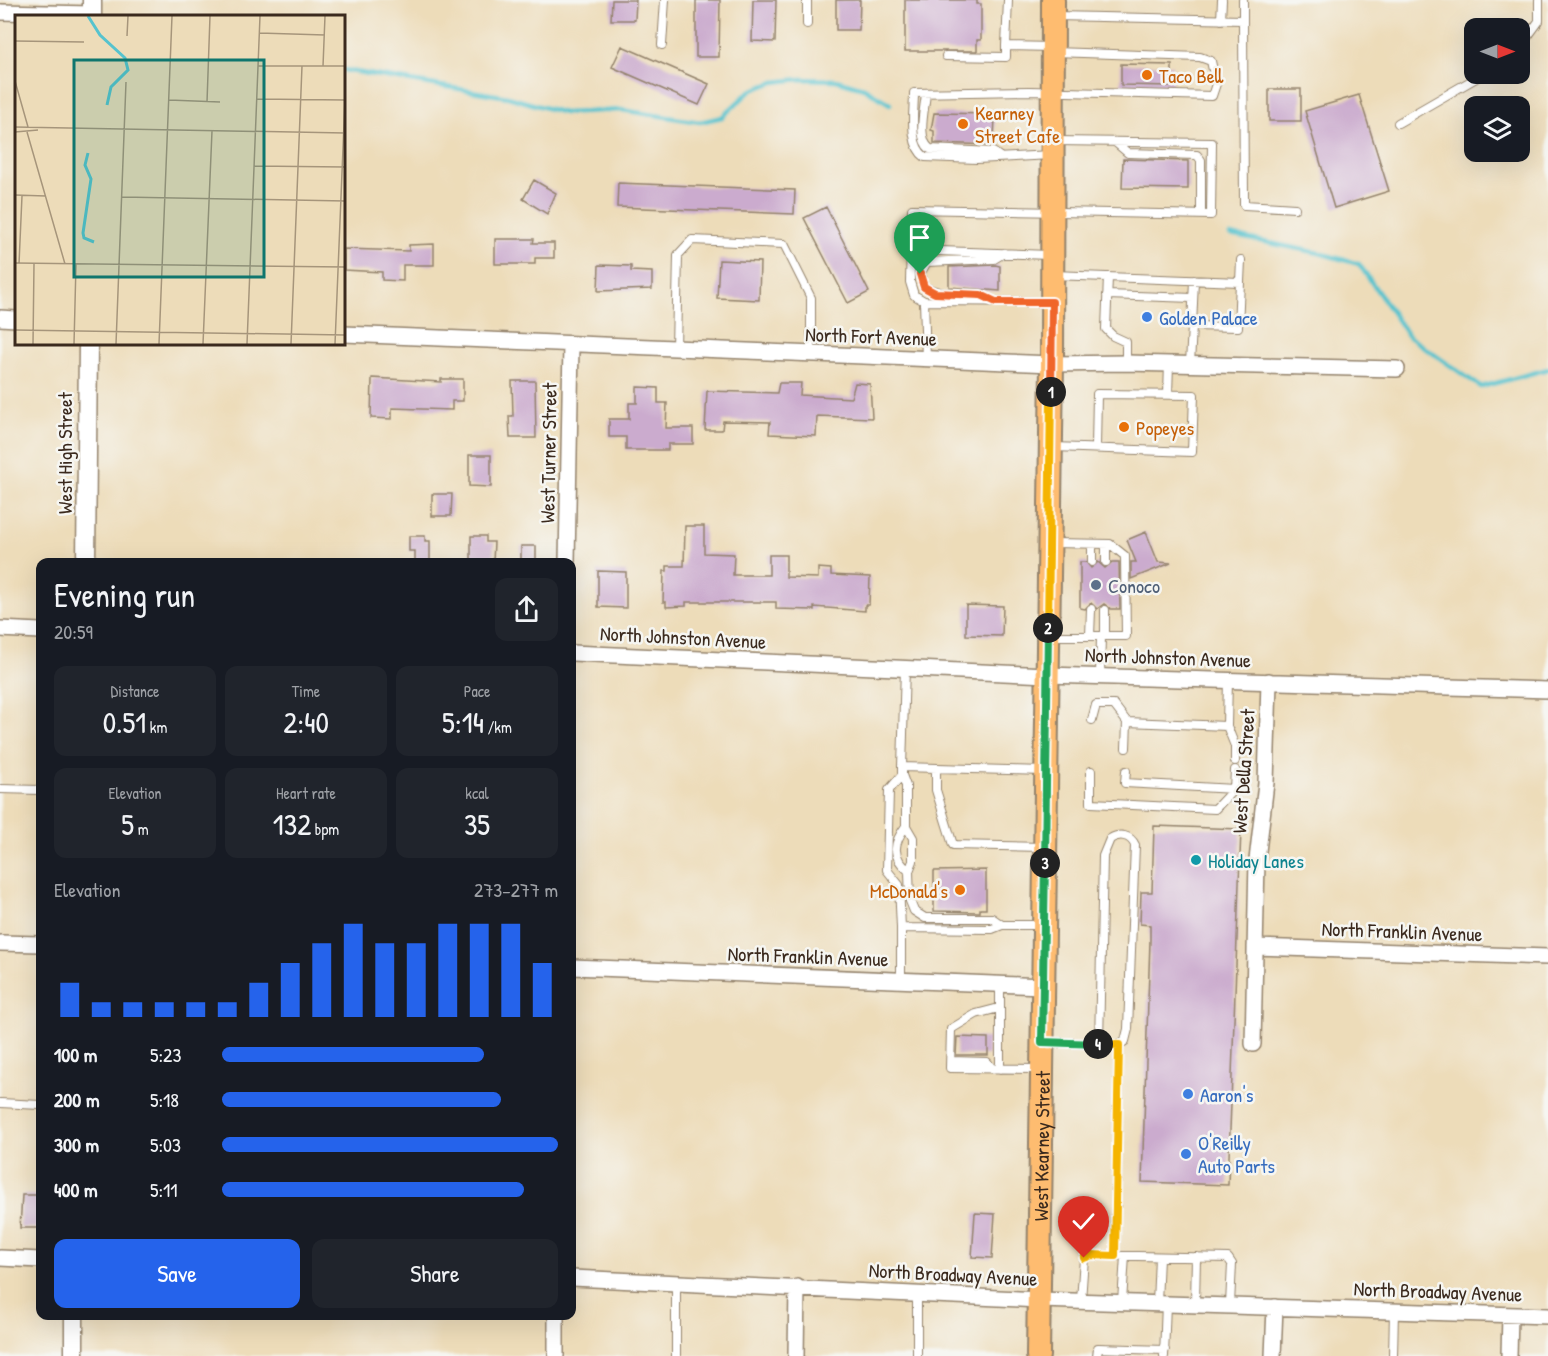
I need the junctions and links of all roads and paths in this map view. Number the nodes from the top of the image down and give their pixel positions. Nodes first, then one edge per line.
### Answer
1 (665, 0) edge
2 (807, 0) edge
3 (1008, 0) edge
4 (1222, 0) edge
5 (1243, 0) edge
6 (1539, 0) edge
7 (1053, 8) edge
8 (92, 10) edge
9 (0, 12) edge
10 (1221, 20) junction
11 (1243, 20) junction
12 (807, 24) dead end
13 (1530, 33) edge
14 (662, 45) dead end
15 (1006, 46) junction
16 (1053, 50) junction
17 (946, 56) dead end
18 (1466, 84) edge
19 (1053, 92) junction
20 (1398, 123) dead end
21 (1115, 142) junction
22 (1053, 148) junction
23 (1295, 208) dead end
24 (1052, 213) junction
25 (1201, 214) junction
26 (912, 250) junction
27 (1004, 253) junction
28 (1241, 260) dead end
29 (1052, 265) junction
30 (1108, 277) junction
31 (1194, 280) junction
32 (1239, 282) junction
33 (1107, 295) junction
34 (1193, 298) junction
35 (924, 301) junction
36 (996, 302) junction
37 (1052, 302) junction
38 (0, 318) edge
39 (15, 319) edge
40 (1192, 326) junction
41 (345, 334) edge
42 (88, 345) edge
43 (571, 345) junction
44 (676, 349) junction
45 (811, 354) junction
46 (926, 359) junction
47 (1126, 363) junction
48 (1052, 364) junction
49 (1169, 364) junction
50 (1190, 364) junction
51 (1397, 369) dead end
52 (1168, 394) junction
53 (1050, 447) junction
54 (1096, 448) junction
55 (1049, 543) junction
56 (1092, 544) junction
57 (1106, 544) junction
58 (86, 558) edge
59 (567, 558) edge
60 (1092, 562) dead end
61 (1106, 562) dead end
62 (1091, 609) dead end
63 (1106, 610) dead end
64 (0, 629) edge
65 (36, 631) edge
66 (1048, 636) junction
67 (1090, 636) junction
68 (1103, 636) junction
69 (576, 653) edge
70 (905, 668) junction
71 (1047, 675) junction
72 (1100, 676) junction
73 (1228, 680) junction
74 (1269, 681) junction
75 (1548, 690) edge
76 (1092, 720) dead end
77 (1127, 722) junction
78 (1227, 726) junction
79 (1126, 748) dead end
80 (1235, 761) dead end
81 (936, 768) junction
82 (1235, 770) dead end
83 (902, 771) junction
84 (1046, 771) junction
85 (1091, 771) dead end
86 (1126, 771) dead end
87 (0, 789) edge
88 (1234, 789) junction
89 (36, 790) edge
90 (906, 825) junction
91 (1045, 847) junction
92 (909, 872) junction
93 (1002, 925) junction
94 (1044, 925) junction
95 (901, 928) junction
96 (0, 943) edge
97 (36, 944) edge
98 (1255, 947) junction
99 (1548, 957) edge
100 (576, 967) edge
101 (901, 980) junction
102 (1000, 984) junction
103 (1043, 986) junction
104 (999, 1008) junction
105 (1042, 1042) junction
106 (1100, 1044) junction
107 (1253, 1044) dead end
108 (1119, 1045) junction
109 (996, 1069) junction
110 (1042, 1069) junction
111 (0, 1103) edge
112 (36, 1105) edge
113 (1115, 1256) junction
114 (1125, 1256) junction
115 (1158, 1257) junction
116 (1196, 1257) junction
117 (0, 1258) edge
118 (36, 1260) edge
119 (576, 1278) edge
120 (676, 1282) junction
121 (797, 1287) junction
122 (917, 1293) junction
123 (1039, 1300) junction
124 (1081, 1301) junction
125 (1122, 1302) junction
126 (1162, 1303) junction
127 (1195, 1304) junction
128 (1230, 1304) junction
129 (1275, 1307) junction
130 (1394, 1311) junction
131 (1510, 1315) junction
132 (1548, 1316) edge
133 (74, 1320) edge
134 (556, 1320) edge
135 (1164, 1353) edge
136 (74, 1356) edge
137 (556, 1356) edge
138 (676, 1356) edge
139 (796, 1356) edge
140 (917, 1356) edge
141 (1038, 1356) edge
142 (1097, 1356) edge
143 (1273, 1356) edge
144 (1394, 1356) edge
145 (1509, 1356) edge

1 - 14 lane
2 - 12 lane
3 - 15 lane
4 - 10 lane
5 - 11 lane
6 - 13 lane
7 - 10 lane
7 - 16 main road, West Kearney Street
8 - 9 street
10 - 11 lane
11 - 23 lane
15 - 16 lane
15 - 17 lane
16 - 19 main road, West Kearney Street
16 - 19 lane
18 - 20 lane
19 - 22 main road, West Kearney Street
19 - 22 lane
21 - 22 lane
21 - 25 lane
21 - 25 lane
22 - 24 main road, West Kearney Street
24 - 25 lane
24 - 26 lane
24 - 29 main road, West Kearney Street
26 - 27 lane
26 - 35 lane
27 - 29 lane
27 - 36 lane
28 - 32 lane
29 - 30 lane
29 - 37 main road, West Kearney Street
30 - 31 lane
30 - 33 lane
31 - 32 lane
31 - 34 lane
32 - 40 lane
33 - 34 lane
33 - 47 lane
34 - 40 lane
35 - 36 lane
35 - 46 lane
36 - 37 lane
37 - 48 main road, West Kearney Street
38 - 39 street
40 - 50 lane
41 - 43 street, North Fort Avenue
42 - 58 street, West High Street
43 - 44 street, North Fort Avenue
43 - 59 street, West Turner Street
44 - 45 street, North Fort Avenue
44 - 45 lane
45 - 46 street, North Fort Avenue
46 - 48 street, North Fort Avenue
47 - 48 street, North Fort Avenue
47 - 49 street, North Fort Avenue
48 - 53 main road, West Kearney Street
49 - 50 street, North Fort Avenue
49 - 52 lane
50 - 51 street, North Fort Avenue
52 - 54 lane
52 - 54 lane
53 - 54 lane
53 - 55 main road, West Kearney Street
55 - 56 lane
55 - 66 main road, West Kearney Street
56 - 57 lane
56 - 60 lane
57 - 61 lane
57 - 68 lane
62 - 67 lane
63 - 68 lane
64 - 65 street
66 - 67 lane
66 - 71 main road, West Kearney Street
67 - 68 lane
68 - 72 lane
69 - 70 street, North Johnston Avenue
70 - 71 street, North Johnston Avenue
70 - 83 lane
71 - 72 street, North Johnston Avenue
71 - 84 main road, West Kearney Street
72 - 73 street, North Johnston Avenue
73 - 74 street, North Johnston Avenue
73 - 78 lane
74 - 75 street, North Johnston Avenue
74 - 98 street, West Della Street
76 - 77 lane
77 - 78 lane
77 - 79 lane
78 - 80 lane
81 - 83 lane
81 - 84 lane
81 - 91 lane
82 - 88 lane
83 - 90 lane
83 - 95 lane
84 - 91 main road, West Kearney Street
85 - 88 lane
86 - 88 lane
87 - 89 lane
90 - 92 lane
90 - 92 lane
91 - 94 main road, West Kearney Street
92 - 93 lane
93 - 94 lane
93 - 95 lane
94 - 103 main road, West Kearney Street
95 - 101 lane
96 - 97 street
98 - 99 street, North Franklin Avenue
98 - 107 street, West Della Street
100 - 101 street, North Franklin Avenue
101 - 102 street, North Franklin Avenue
102 - 103 street, North Franklin Avenue
102 - 104 lane
103 - 105 main road, West Kearney Street
104 - 109 lane
104 - 109 lane
105 - 106 lane
105 - 110 main road, West Kearney Street
106 - 108 lane
106 - 108 lane
108 - 113 lane
109 - 110 lane
110 - 123 main road, West Kearney Street
111 - 112 lane
113 - 114 lane
113 - 124 lane
114 - 115 lane
114 - 125 lane
115 - 116 lane
115 - 126 lane
116 - 127 lane
116 - 128 lane
117 - 118 street
119 - 120 street, North Broadway Avenue
120 - 121 street, North Broadway Avenue
120 - 138 lane
121 - 122 street, North Broadway Avenue
121 - 139 street
122 - 123 street, North Broadway Avenue
122 - 140 lane
123 - 124 street, North Broadway Avenue
123 - 141 main road, West Kearney Street
124 - 125 street, North Broadway Avenue
125 - 126 street, North Broadway Avenue
126 - 127 street, North Broadway Avenue
126 - 135 lane
127 - 128 street, North Broadway Avenue
128 - 129 street, North Broadway Avenue
129 - 130 street, North Broadway Avenue
129 - 143 street
130 - 131 street, North Broadway Avenue
130 - 144 lane
131 - 132 street, North Broadway Avenue
131 - 145 street
133 - 136 street
134 - 137 street
135 - 142 lane

